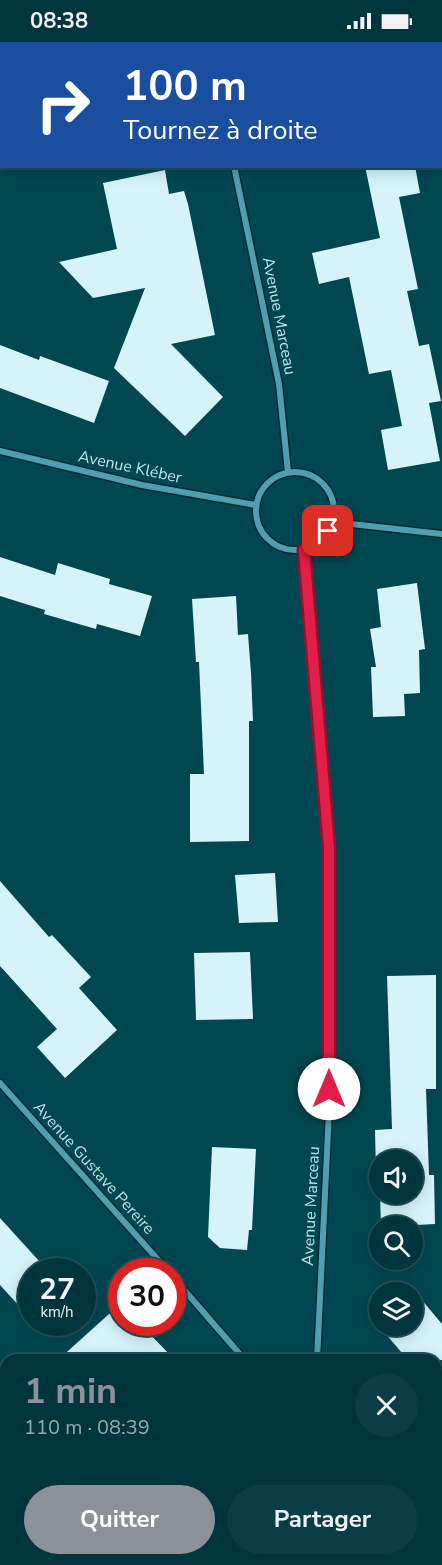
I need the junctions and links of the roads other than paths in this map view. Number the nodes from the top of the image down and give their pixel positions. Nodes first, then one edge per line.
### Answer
1 (234, 168) edge
2 (0, 450) edge
3 (288, 472) junction
4 (256, 505) junction
5 (333, 522) junction
6 (442, 534) edge
7 (304, 550) junction
8 (0, 1083) edge
9 (156, 1258) edge
10 (186, 1292) edge
11 (240, 1354) edge
12 (317, 1354) edge

1 - 3 street, Avenue Marceau
2 - 4 street, Avenue Kléber
3 - 4 street
3 - 5 street
4 - 7 street
5 - 6 street
5 - 7 street
7 - 12 street, Avenue Marceau
8 - 9 street, Avenue Gustave Pereire
10 - 11 street

